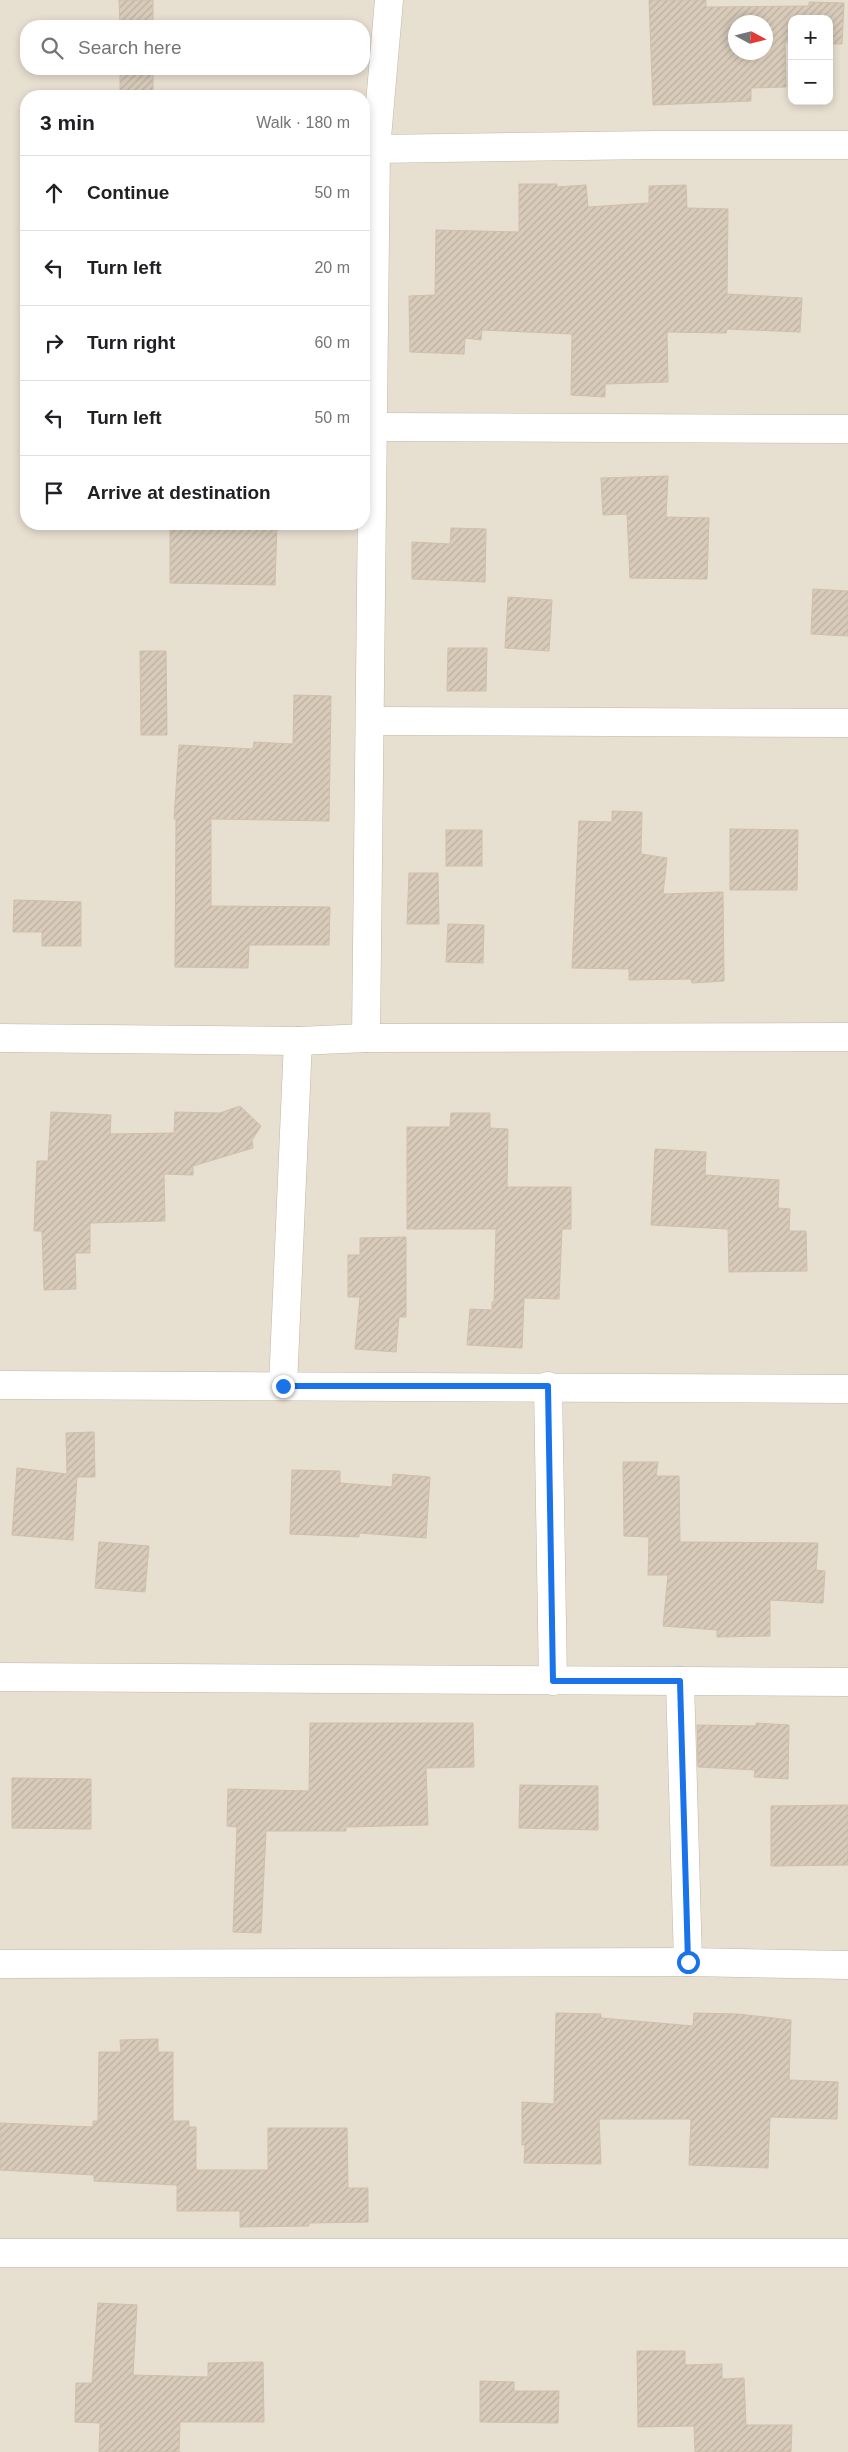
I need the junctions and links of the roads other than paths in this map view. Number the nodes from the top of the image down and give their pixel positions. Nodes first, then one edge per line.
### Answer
1 (389, 0) edge
2 (848, 144) edge
3 (376, 149) junction
4 (373, 427) junction
5 (848, 429) edge
6 (370, 721) junction
7 (848, 723) edge
8 (848, 1037) edge
9 (0, 1038) edge
10 (366, 1038) junction
11 (298, 1041) junction
12 (0, 1385) edge
13 (283, 1386) junction
14 (548, 1386) junction
15 (848, 1388) edge
16 (0, 1677) edge
17 (553, 1681) junction
18 (680, 1681) junction
19 (848, 1682) edge
20 (688, 1962) junction
21 (0, 1964) edge
22 (848, 1965) edge
23 (0, 2253) edge
24 (848, 2253) edge

1 - 3 street
2 - 3 street
3 - 4 street
4 - 5 street
4 - 6 street
6 - 7 street
6 - 10 street
8 - 10 street
9 - 11 street
10 - 11 street
11 - 13 street
12 - 13 street
13 - 14 street
14 - 15 street
14 - 17 street
16 - 17 street
17 - 18 street
18 - 19 street
18 - 20 street
20 - 21 street
20 - 22 street
23 - 24 street

